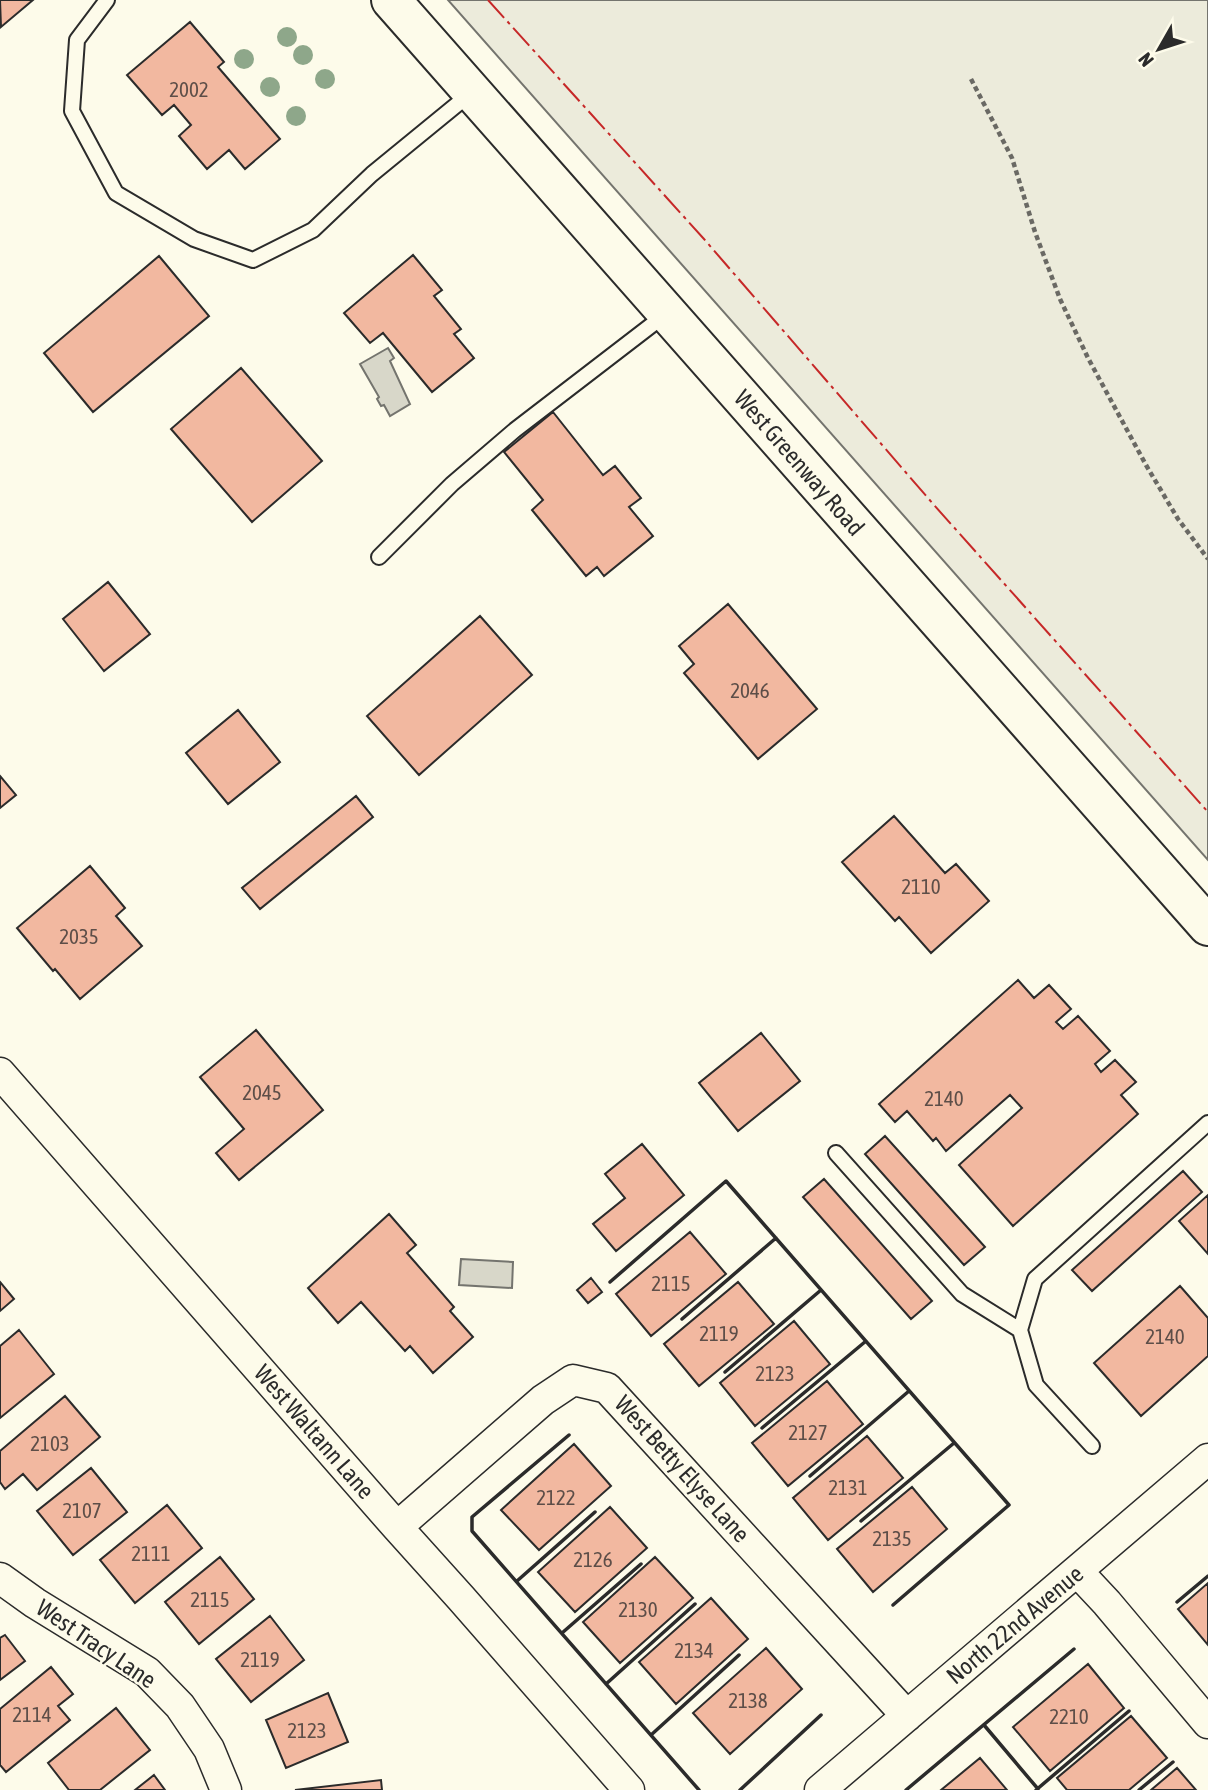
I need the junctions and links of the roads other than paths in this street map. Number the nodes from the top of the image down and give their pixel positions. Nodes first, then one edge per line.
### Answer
1 (107, 0) edge
2 (391, 0) edge
3 (472, 92) junction
4 (667, 313) junction
5 (379, 557) dead end
6 (1208, 926) edge
7 (0, 1073) edge
8 (1208, 1123) edge
9 (836, 1153) dead end
10 (1020, 1330) junction
11 (1092, 1446) dead end
12 (1208, 1459) edge
13 (397, 1527) junction
14 (1078, 1572) junction
15 (0, 1578) edge
16 (907, 1716) junction
17 (1208, 1723) edge
18 (824, 1789) edge
19 (226, 1790) edge
20 (629, 1790) edge

1 - 3 lane
2 - 3 main road, West Greenway Road
3 - 4 main road, West Greenway Road
4 - 5 lane
4 - 6 main road, West Greenway Road
7 - 13 street, West Waltann Lane
8 - 10 lane
9 - 10 lane
10 - 11 lane
12 - 14 street, North 22nd Avenue
13 - 16 street, West Betty Elyse Lane
13 - 20 street, West Waltann Lane
14 - 16 street, North 22nd Avenue
14 - 17 street
15 - 19 street, West Tracy Lane
16 - 18 street, North 22nd Avenue

